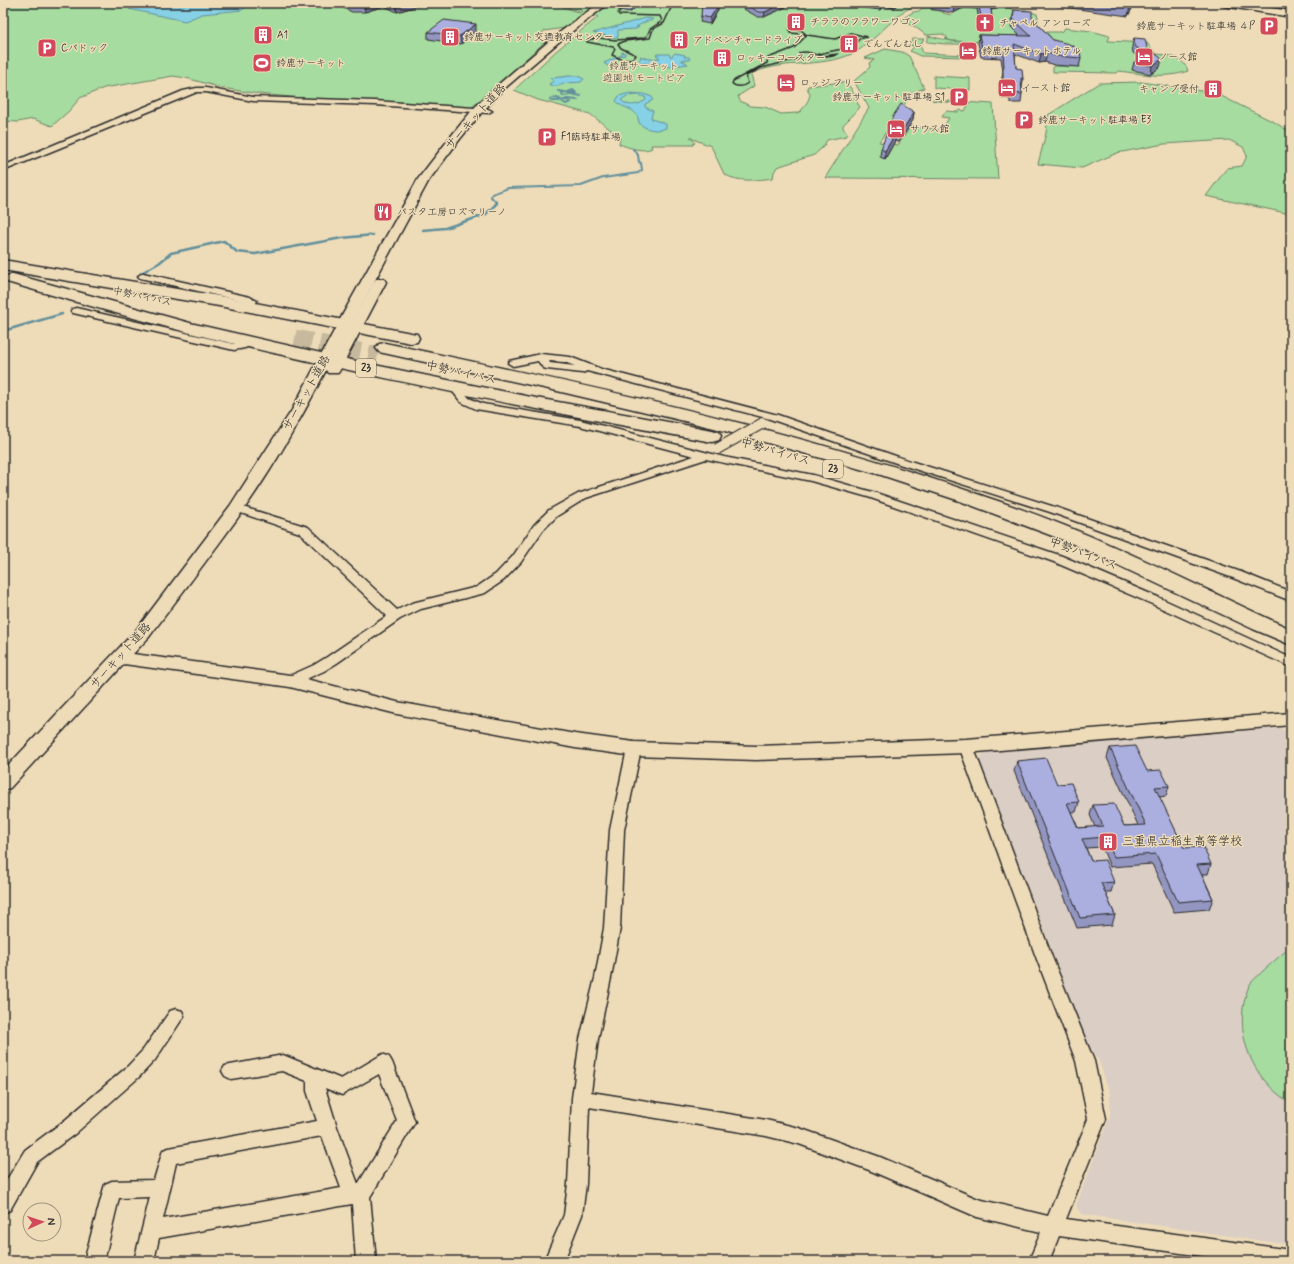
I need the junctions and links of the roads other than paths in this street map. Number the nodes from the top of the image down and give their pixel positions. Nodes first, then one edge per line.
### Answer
1 (605, 3) edge
2 (612, 3) edge
3 (1224, 3) edge
4 (1291, 14) edge
5 (483, 111) junction
6 (3, 169) edge
7 (6, 272) edge
8 (143, 276) dead end
9 (249, 307) junction
10 (76, 311) dead end
11 (349, 327) junction
12 (300, 335) tunnel mouth
13 (249, 343) junction
14 (332, 361) junction
15 (513, 363) junction
16 (455, 388) junction
17 (686, 416) junction
18 (763, 423) dead end
19 (720, 444) junction
20 (705, 455) junction
21 (242, 510) junction
22 (1291, 597) edge
23 (395, 616) junction
24 (143, 633) junction
25 (1282, 634) edge
26 (121, 658) junction
27 (1291, 663) edge
28 (290, 681) junction
29 (1290, 722) edge
30 (966, 746) junction
31 (634, 749) junction
32 (3, 783) edge
33 (176, 1016) dead end
34 (231, 1071) dead end
35 (316, 1077) junction
36 (581, 1098) junction
37 (328, 1127) junction
38 (162, 1188) junction
39 (357, 1196) junction
40 (3, 1204) edge
41 (1053, 1226) junction
42 (152, 1230) junction
43 (1291, 1259) edge
44 (94, 1261) edge
45 (144, 1261) edge
46 (366, 1261) edge
47 (554, 1261) edge
48 (1039, 1261) edge

1 - 5 street, サーキット道路
2 - 5 street, サーキット道路
3 - 4 street
5 - 6 street
5 - 11 street, サーキット道路
5 - 11 street, サーキット道路
7 - 9 highway
7 - 12 highway, 中勢バイパス
7 - 13 highway, 23
8 - 9 street
9 - 11 highway
10 - 13 street
11 - 14 street
11 - 15 highway
13 - 14 highway, 23
14 - 16 highway, 23
14 - 21 street
14 - 24 street, サーキット道路
15 - 17 highway
15 - 22 street
16 - 19 highway, 23
16 - 20 street
17 - 19 highway, 中勢バイパス / 23
17 - 25 highway, 中勢バイパス / 23
18 - 19 street, bridge
19 - 20 street
19 - 25 highway, 中勢バイパス / 23
20 - 23 street
20 - 27 street
21 - 23 street
21 - 24 street
23 - 28 street
24 - 26 street, サーキット道路
26 - 28 street
26 - 32 street, サーキット道路
28 - 31 street
29 - 30 street
30 - 31 street
30 - 41 street
31 - 36 street
33 - 40 street
34 - 35 street
35 - 37 street
35 - 39 street
36 - 41 street
36 - 47 street
37 - 38 street
37 - 39 street
38 - 42 street
38 - 44 street
39 - 42 street
39 - 46 street
41 - 43 street
41 - 48 street
42 - 45 street

